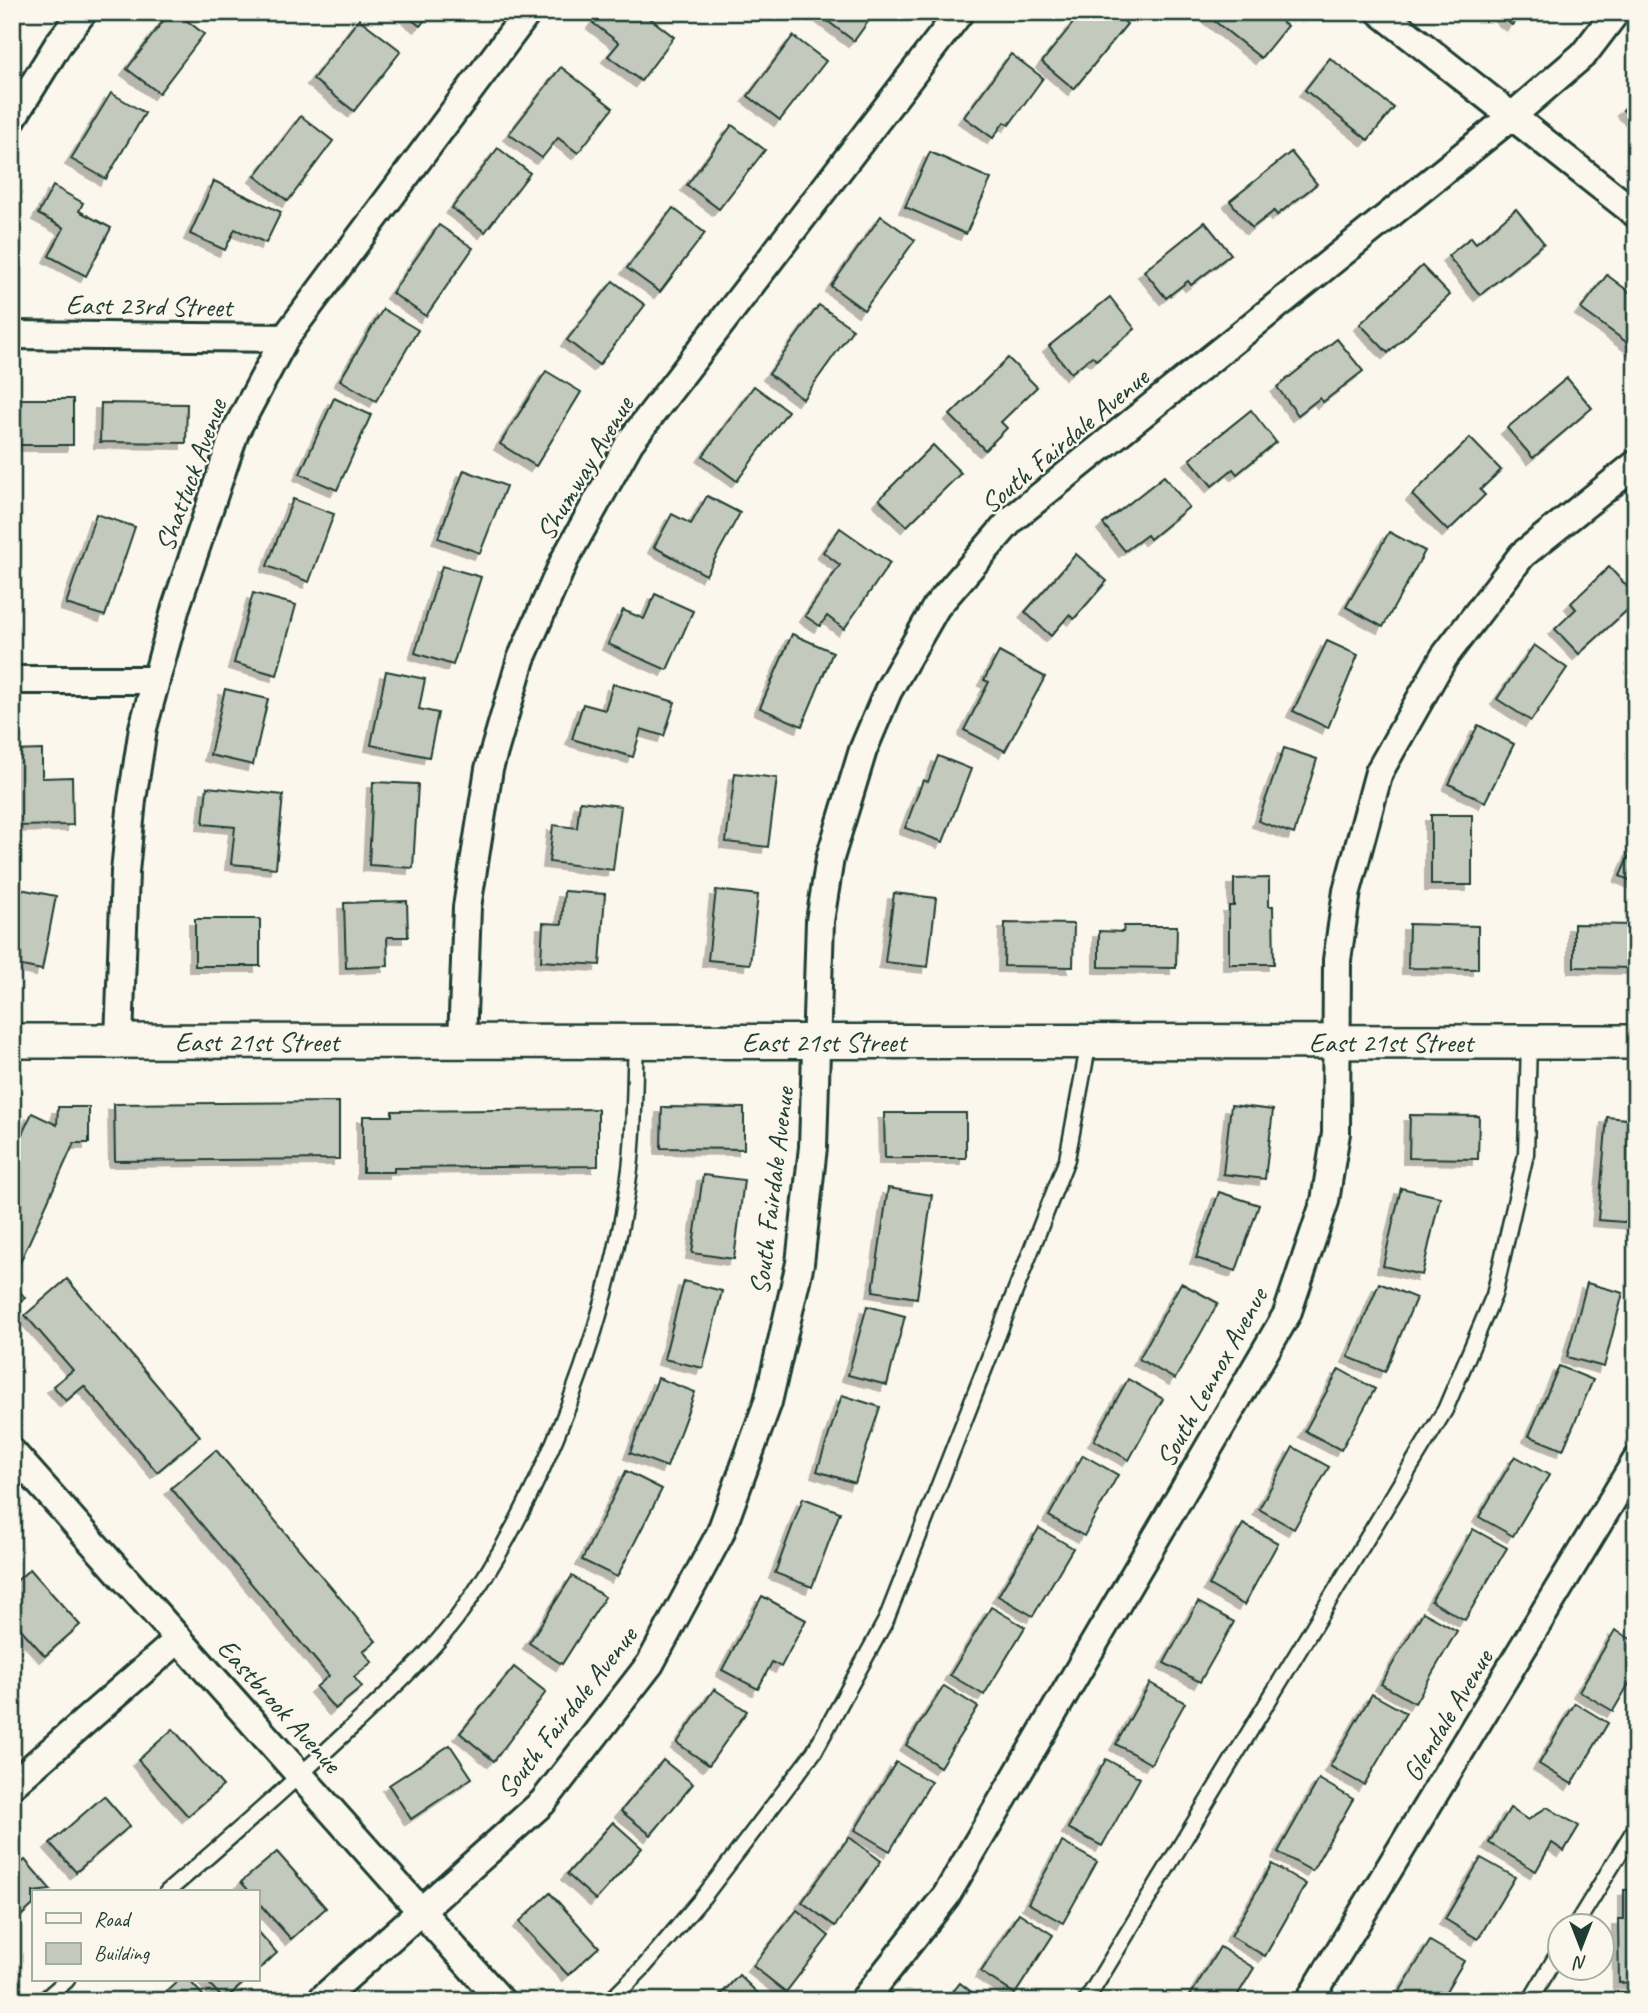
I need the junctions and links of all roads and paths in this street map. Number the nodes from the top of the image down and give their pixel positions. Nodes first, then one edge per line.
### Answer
1 (83, 12) edge
2 (528, 12) edge
3 (960, 12) edge
4 (1380, 12) edge
5 (1616, 12) edge
6 (1512, 116) junction
7 (12, 119) edge
8 (1636, 214) edge
9 (12, 335) edge
10 (285, 338) junction
11 (1636, 464) edge
12 (12, 680) edge
13 (156, 680) junction
14 (12, 1041) edge
15 (118, 1041) junction
16 (462, 1042) junction
17 (636, 1042) junction
18 (817, 1042) junction
19 (1089, 1042) junction
20 (1336, 1042) junction
21 (1529, 1042) junction
22 (1636, 1042) edge
23 (12, 1452) edge
24 (1636, 1461) edge
25 (179, 1639) junction
26 (300, 1775) junction
27 (12, 1785) edge
28 (1636, 1827) edge
29 (169, 1890) edge
30 (422, 1911) junction
31 (1584, 1912) edge
32 (1546, 1974) edge
33 (65, 1982) edge
34 (43, 2001) edge
35 (320, 2001) edge
36 (501, 2001) edge
37 (610, 2001) edge
38 (863, 2001) edge
39 (1086, 2001) edge
40 (1309, 2001) edge
41 (1530, 2001) edge

1 - 7 street
2 - 10 street, Shattuck Avenue
3 - 16 street, Shumway Avenue
4 - 6 street
5 - 6 street, South Fairdale Avenue
6 - 8 street
6 - 18 street, South Fairdale Avenue
9 - 10 street, East 23rd Street
10 - 13 street, Shattuck Avenue
11 - 20 street, South Lennox Avenue
12 - 13 street
13 - 15 street, Shattuck Avenue
14 - 15 street, East 21st Street
15 - 16 street, East 21st Street
16 - 17 street, East 21st Street
17 - 18 street, East 21st Street
17 - 26 lane
18 - 19 street, East 21st Street
18 - 30 street, South Fairdale Avenue
19 - 20 street, East 21st Street
19 - 37 lane
20 - 21 street, East 21st Street
20 - 38 street, South Lennox Avenue
21 - 22 street, East 21st Street
21 - 39 lane
23 - 25 street, Eastbrook Avenue
24 - 40 street, Glendale Avenue
25 - 26 street, Eastbrook Avenue
25 - 27 street
26 - 29 lane
26 - 30 street, Eastbrook Avenue
28 - 31 lane
30 - 35 street, South Fairdale Avenue
30 - 36 street, Eastbrook Avenue
32 - 41 lane
33 - 34 lane

